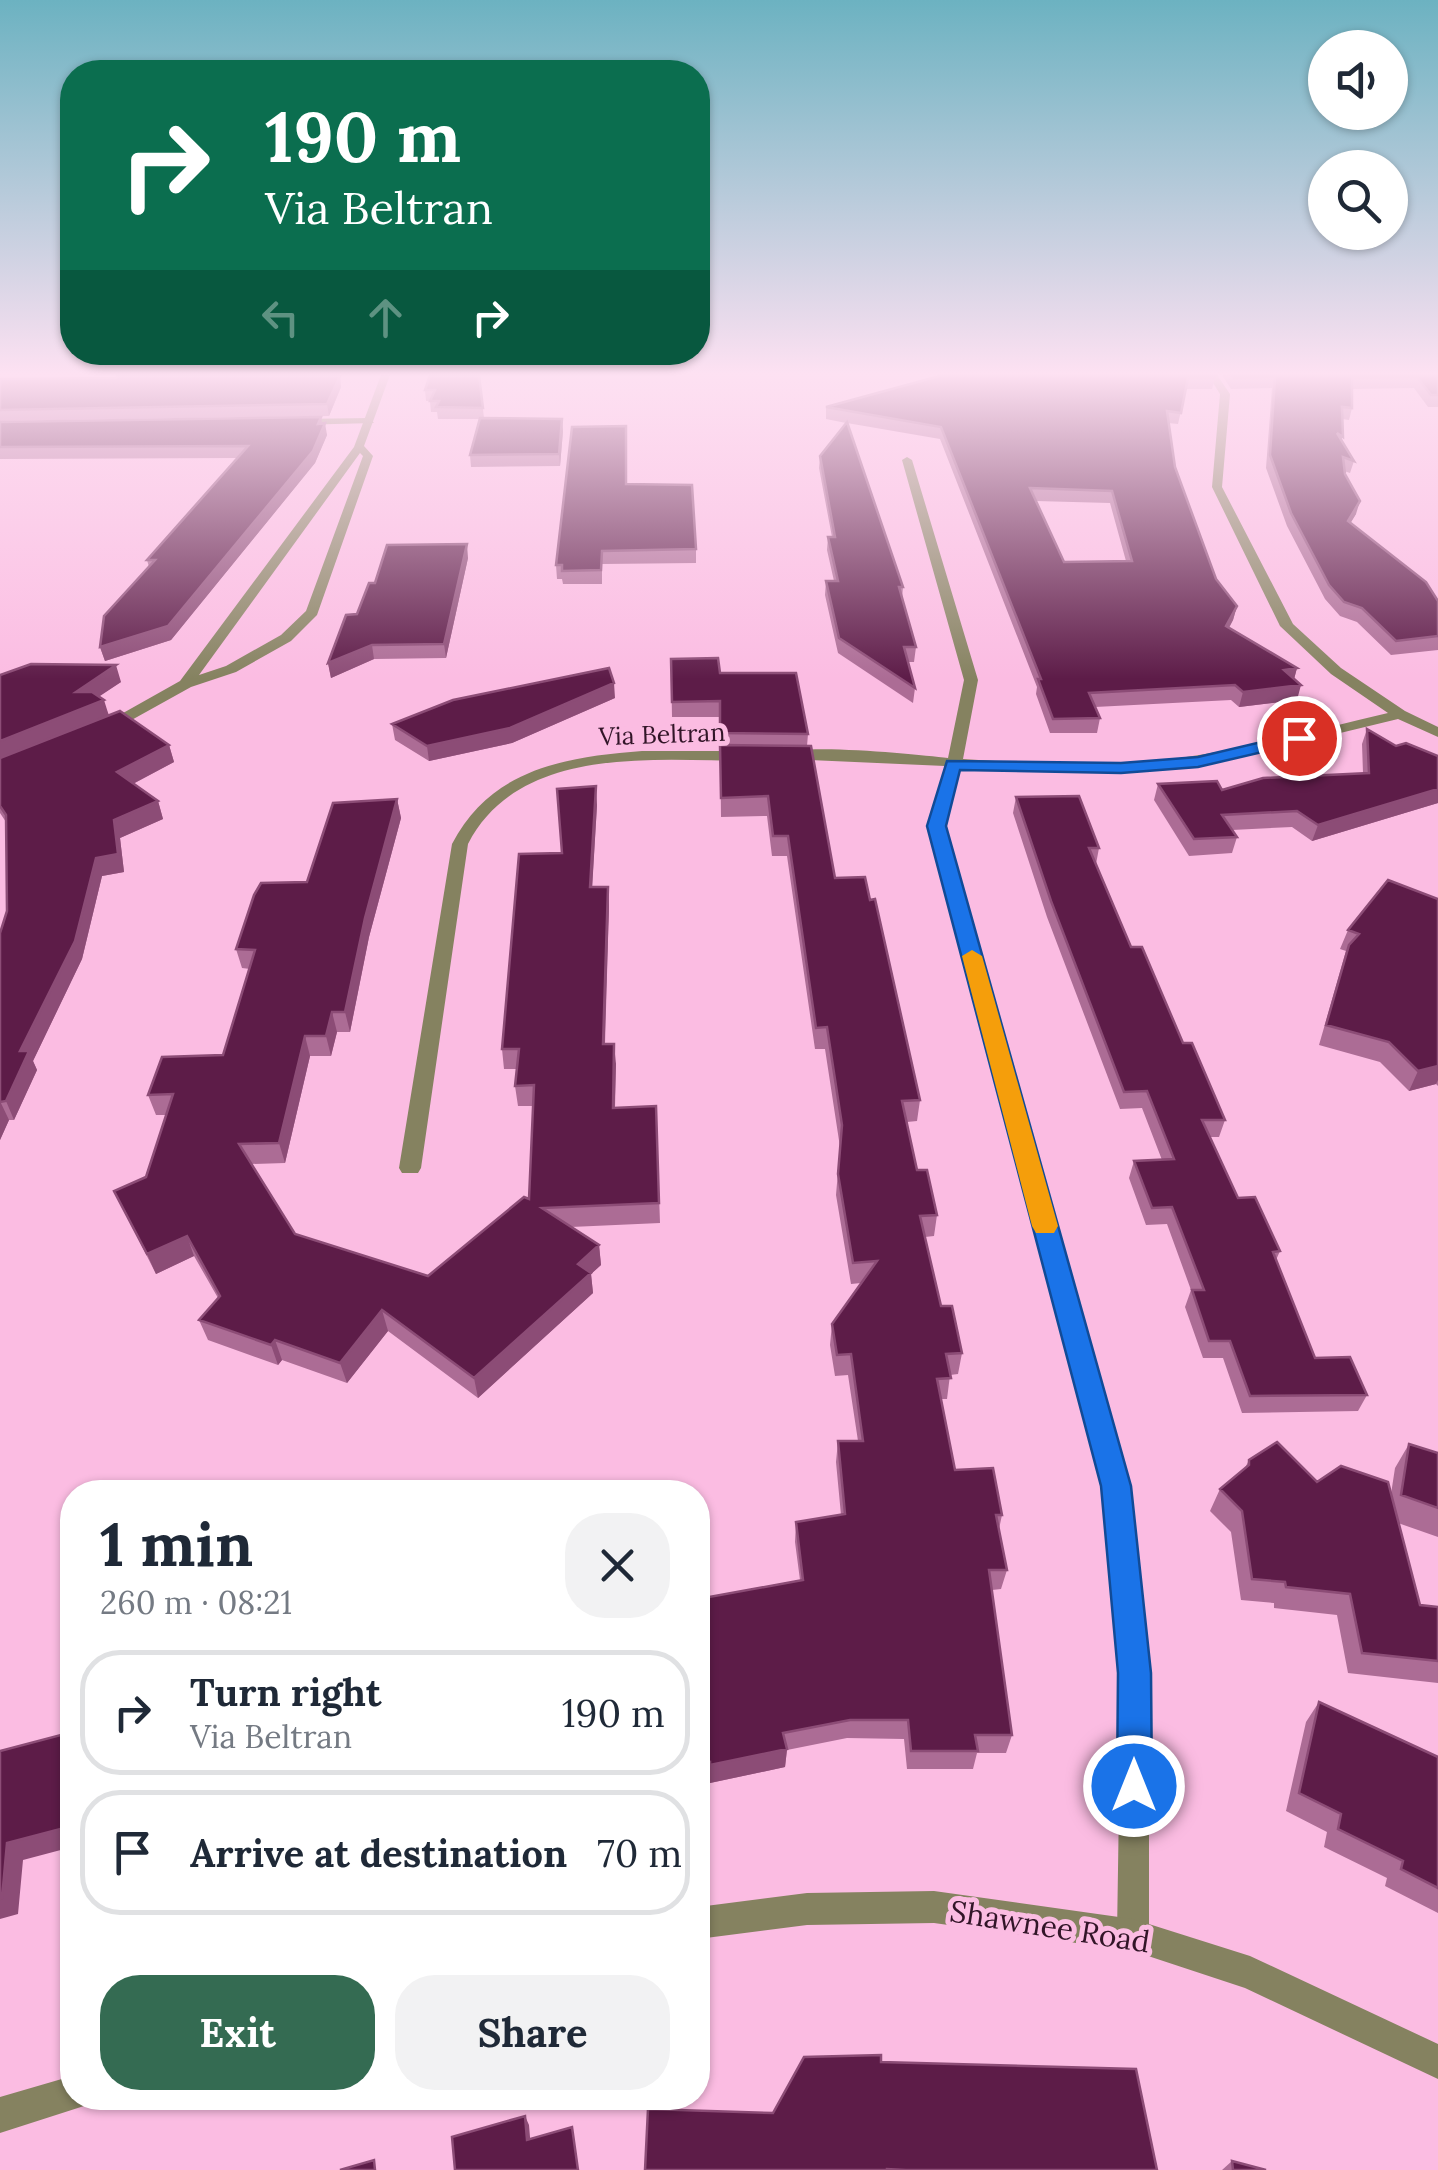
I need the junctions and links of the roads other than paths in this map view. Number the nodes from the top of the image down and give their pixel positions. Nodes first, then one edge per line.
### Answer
1 (338, 476) edge
2 (361, 476) edge
3 (911, 476) edge
4 (1218, 476) edge
5 (186, 684) junction
6 (1400, 714) junction
7 (1438, 733) edge
8 (86, 736) edge
9 (953, 765) junction
10 (410, 1168) dead end
11 (710, 1921) edge
12 (1132, 1935) junction
13 (1438, 2062) edge
14 (60, 2098) edge
15 (0, 2115) edge

1 - 5 street
2 - 5 street
3 - 9 street
4 - 6 street
5 - 8 street
6 - 7 street
6 - 9 street, Via Beltran
9 - 10 street, Via Beltran
9 - 12 street
11 - 12 street, Shawnee Road
12 - 13 street, Shawnee Road
14 - 15 street

